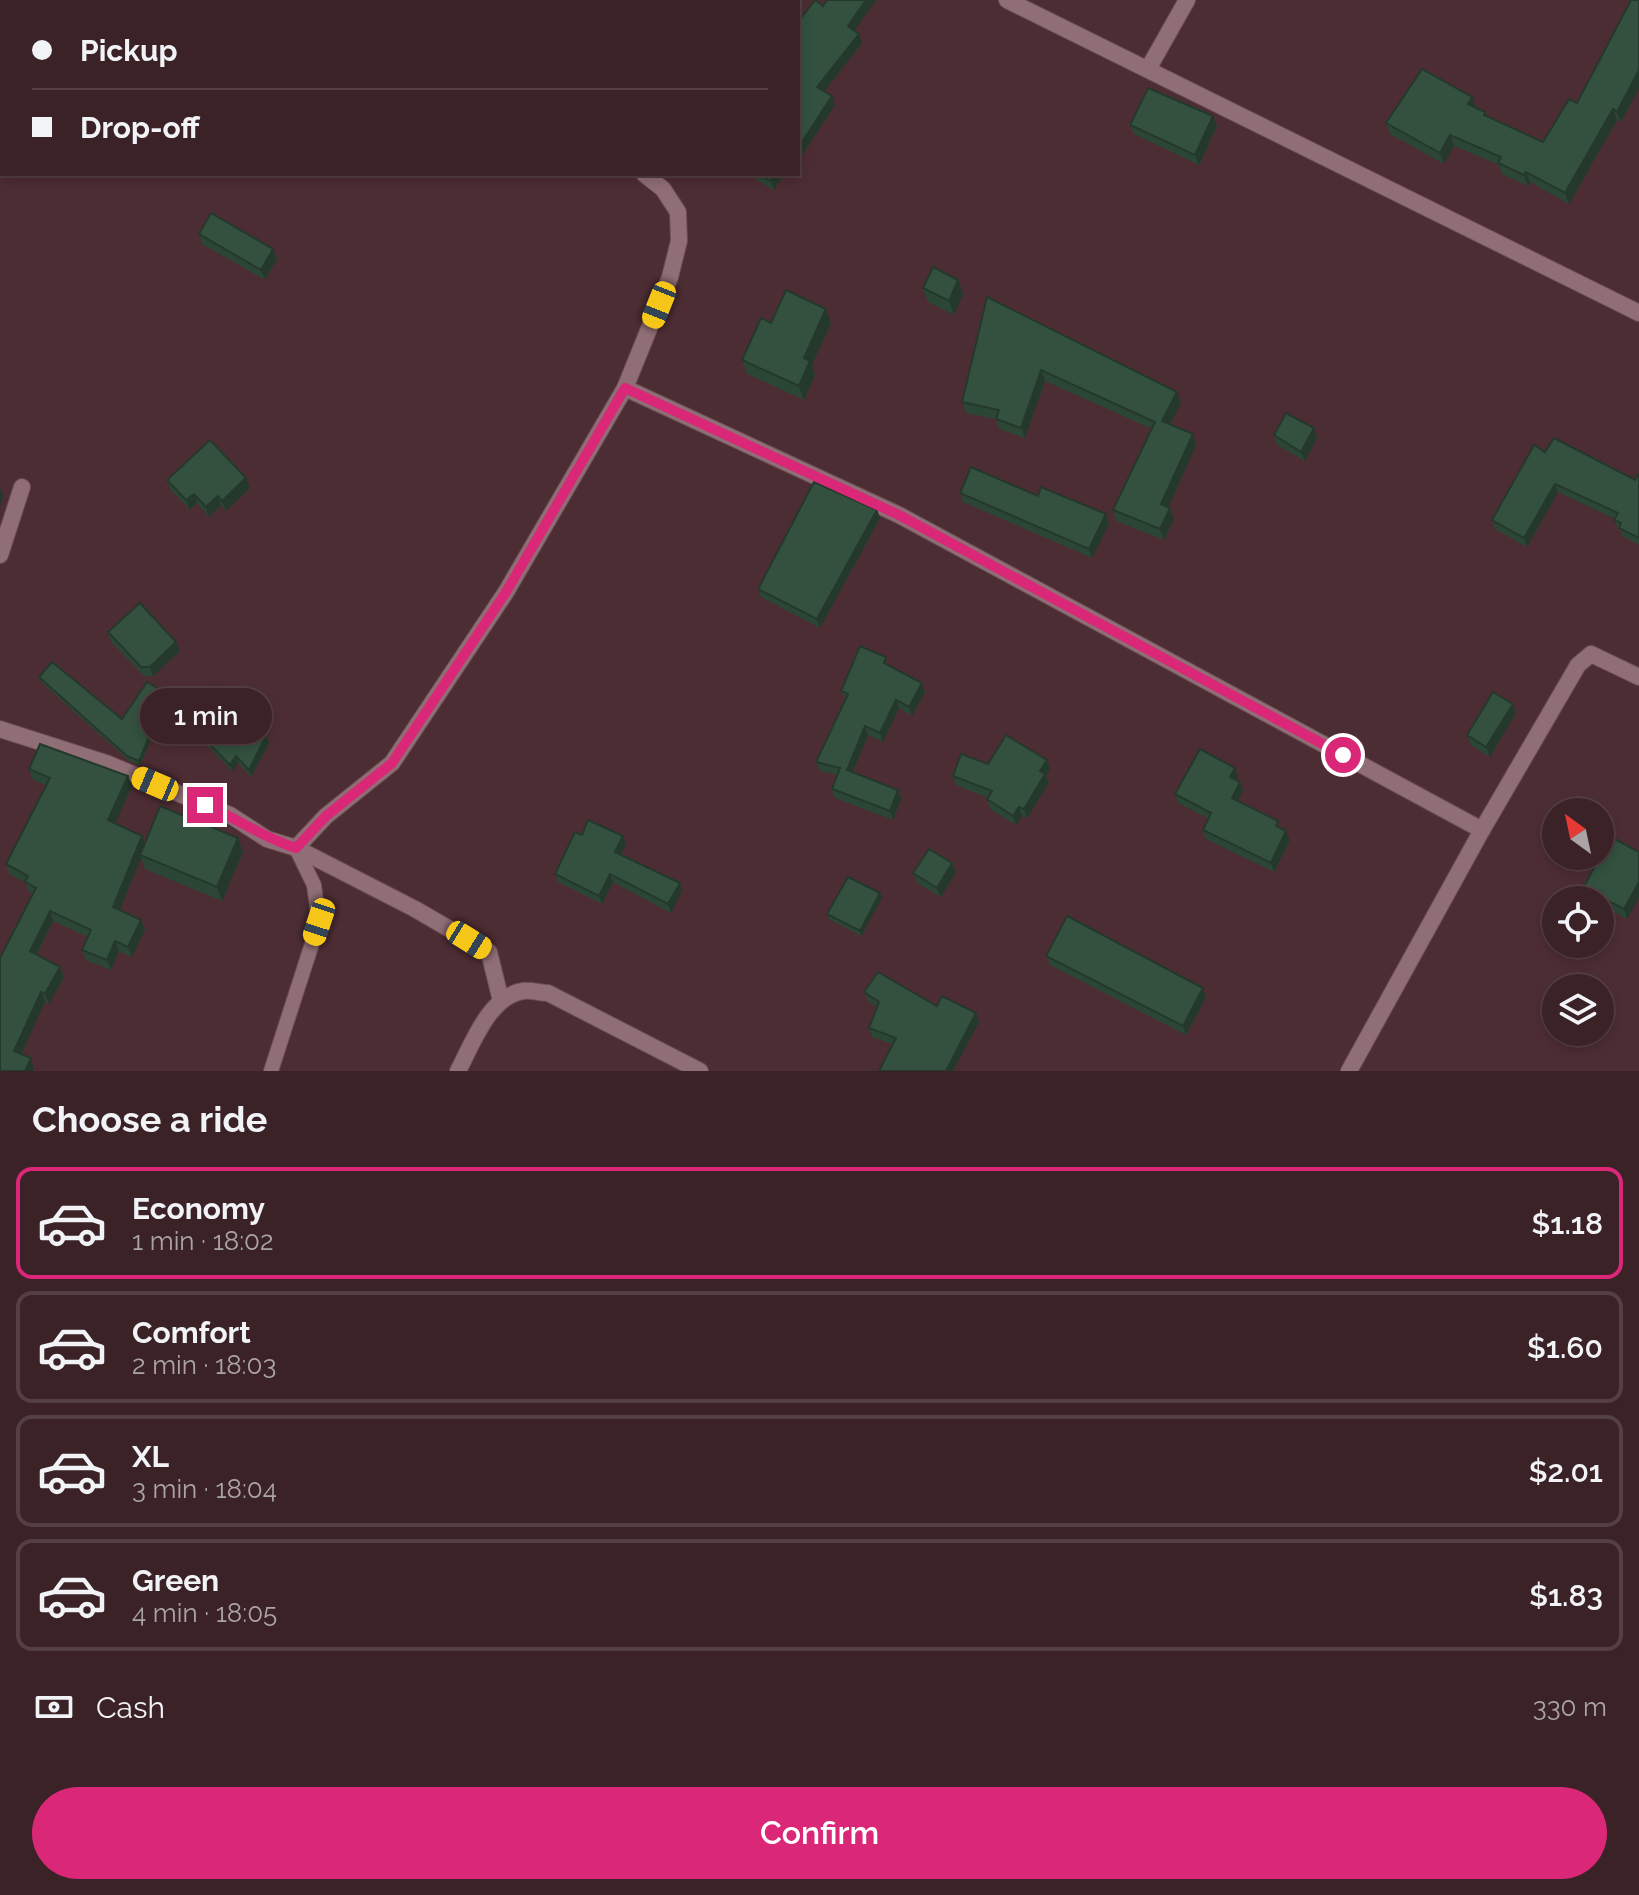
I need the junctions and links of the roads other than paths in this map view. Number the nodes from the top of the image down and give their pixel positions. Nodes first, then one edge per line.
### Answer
1 (1007, 0) edge
2 (1187, 0) edge
3 (1148, 69) junction
4 (647, 176) edge
5 (1639, 313) edge
6 (625, 388) junction
7 (22, 487) dead end
8 (0, 555) edge
9 (1639, 677) edge
10 (0, 729) edge
11 (1482, 830) junction
12 (296, 848) junction
13 (501, 1001) junction
14 (271, 1071) edge
15 (458, 1071) edge
16 (700, 1071) edge
17 (1349, 1071) edge

1 - 3 street
2 - 3 street
3 - 5 street
4 - 6 street
6 - 11 street
6 - 12 street
7 - 8 street
9 - 11 street
10 - 12 street
11 - 17 street
12 - 13 street
12 - 14 lane
13 - 15 street
13 - 16 street

